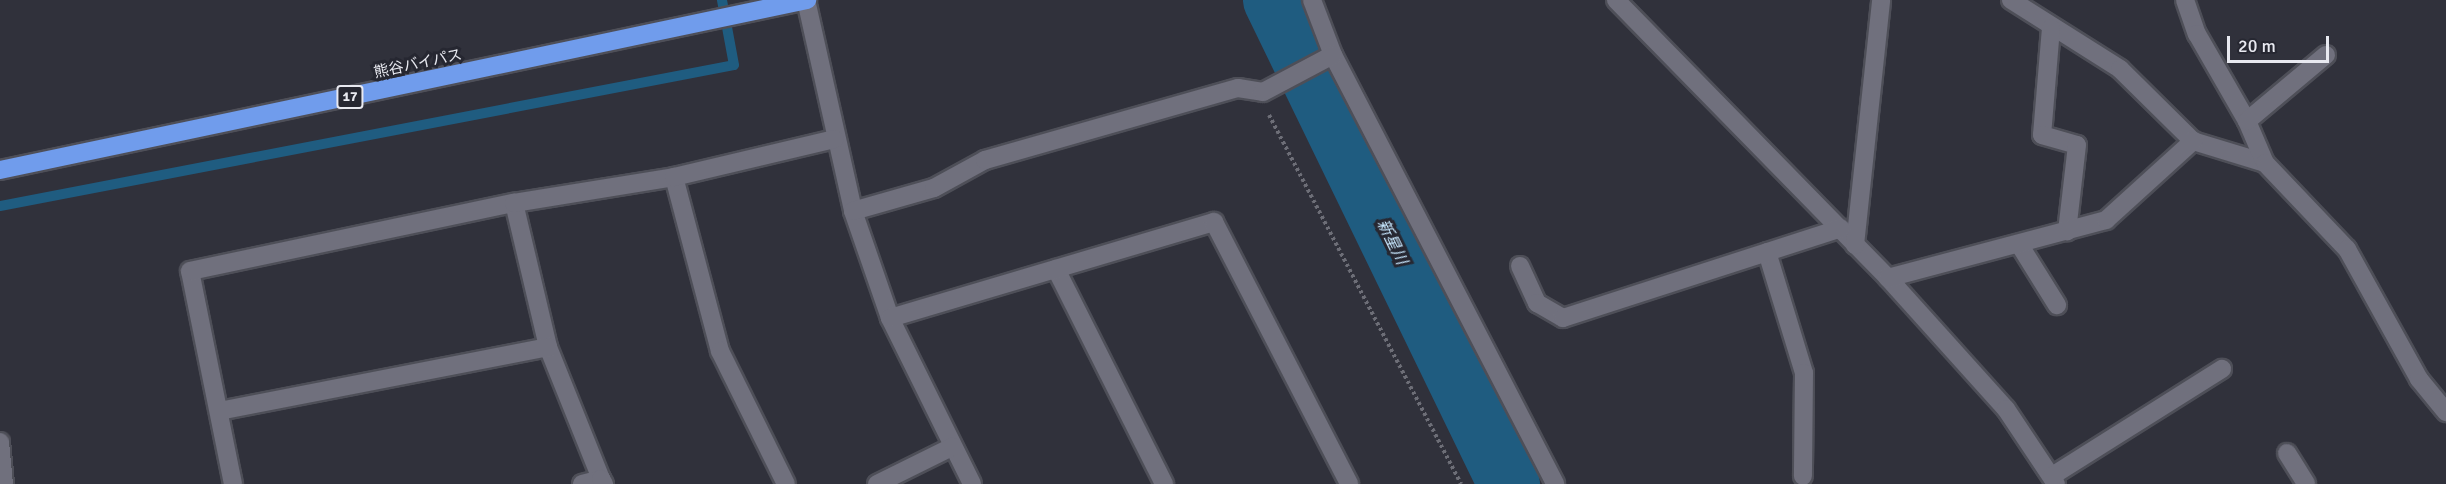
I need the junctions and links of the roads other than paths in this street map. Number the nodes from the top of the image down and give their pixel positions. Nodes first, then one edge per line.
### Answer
1 (807, 0) edge
2 (1312, 0) edge
3 (1616, 0) edge
4 (1881, 0) edge
5 (2011, 0) edge
6 (2185, 0) edge
7 (2051, 28) junction
8 (2326, 55) dead end
9 (1332, 56) junction
10 (2247, 121) junction
11 (836, 139) junction
12 (2193, 141) junction
13 (2265, 163) junction
14 (0, 170) edge
15 (674, 177) junction
16 (514, 203) junction
17 (852, 211) junction
18 (1841, 228) junction
19 (2067, 231) junction
20 (2019, 243) junction
21 (1855, 245) junction
22 (1767, 252) junction
23 (1520, 266) dead end
24 (1056, 269) junction
25 (1888, 278) junction
26 (2057, 305) dead end
27 (890, 318) junction
28 (548, 347) junction
29 (2222, 369) dead end
30 (219, 411) junction
31 (2446, 412) edge
32 (0, 442) edge
33 (952, 447) junction
34 (2288, 453) dead end
35 (1803, 476) dead end
36 (3, 480) edge
37 (2054, 480) edge
38 (603, 482) edge
39 (233, 484) edge
40 (582, 484) edge
41 (786, 484) edge
42 (877, 484) edge
43 (972, 484) edge
44 (1164, 484) edge
45 (1349, 484) edge
46 (1555, 484) edge
47 (2306, 484) edge

1 - 11 street
1 - 14 highway, 熊谷バイパス / 17
2 - 9 street
3 - 18 street
4 - 21 street
5 - 7 street
6 - 10 street
7 - 12 street
7 - 19 street
8 - 10 street
9 - 17 street
9 - 46 street
10 - 13 street
11 - 15 street
11 - 17 street
12 - 13 street
12 - 19 street
13 - 31 street
15 - 16 street
15 - 41 street
16 - 28 street
16 - 30 street
17 - 27 street
18 - 21 street
18 - 22 street
19 - 20 street
20 - 25 street
20 - 26 street
21 - 25 street
22 - 23 street
22 - 35 street
24 - 27 street
24 - 44 street
24 - 45 street
25 - 37 street
27 - 33 street
28 - 30 street
28 - 38 street
29 - 37 street
30 - 39 street
32 - 36 street
33 - 42 street
33 - 43 street
34 - 47 street
38 - 40 street

